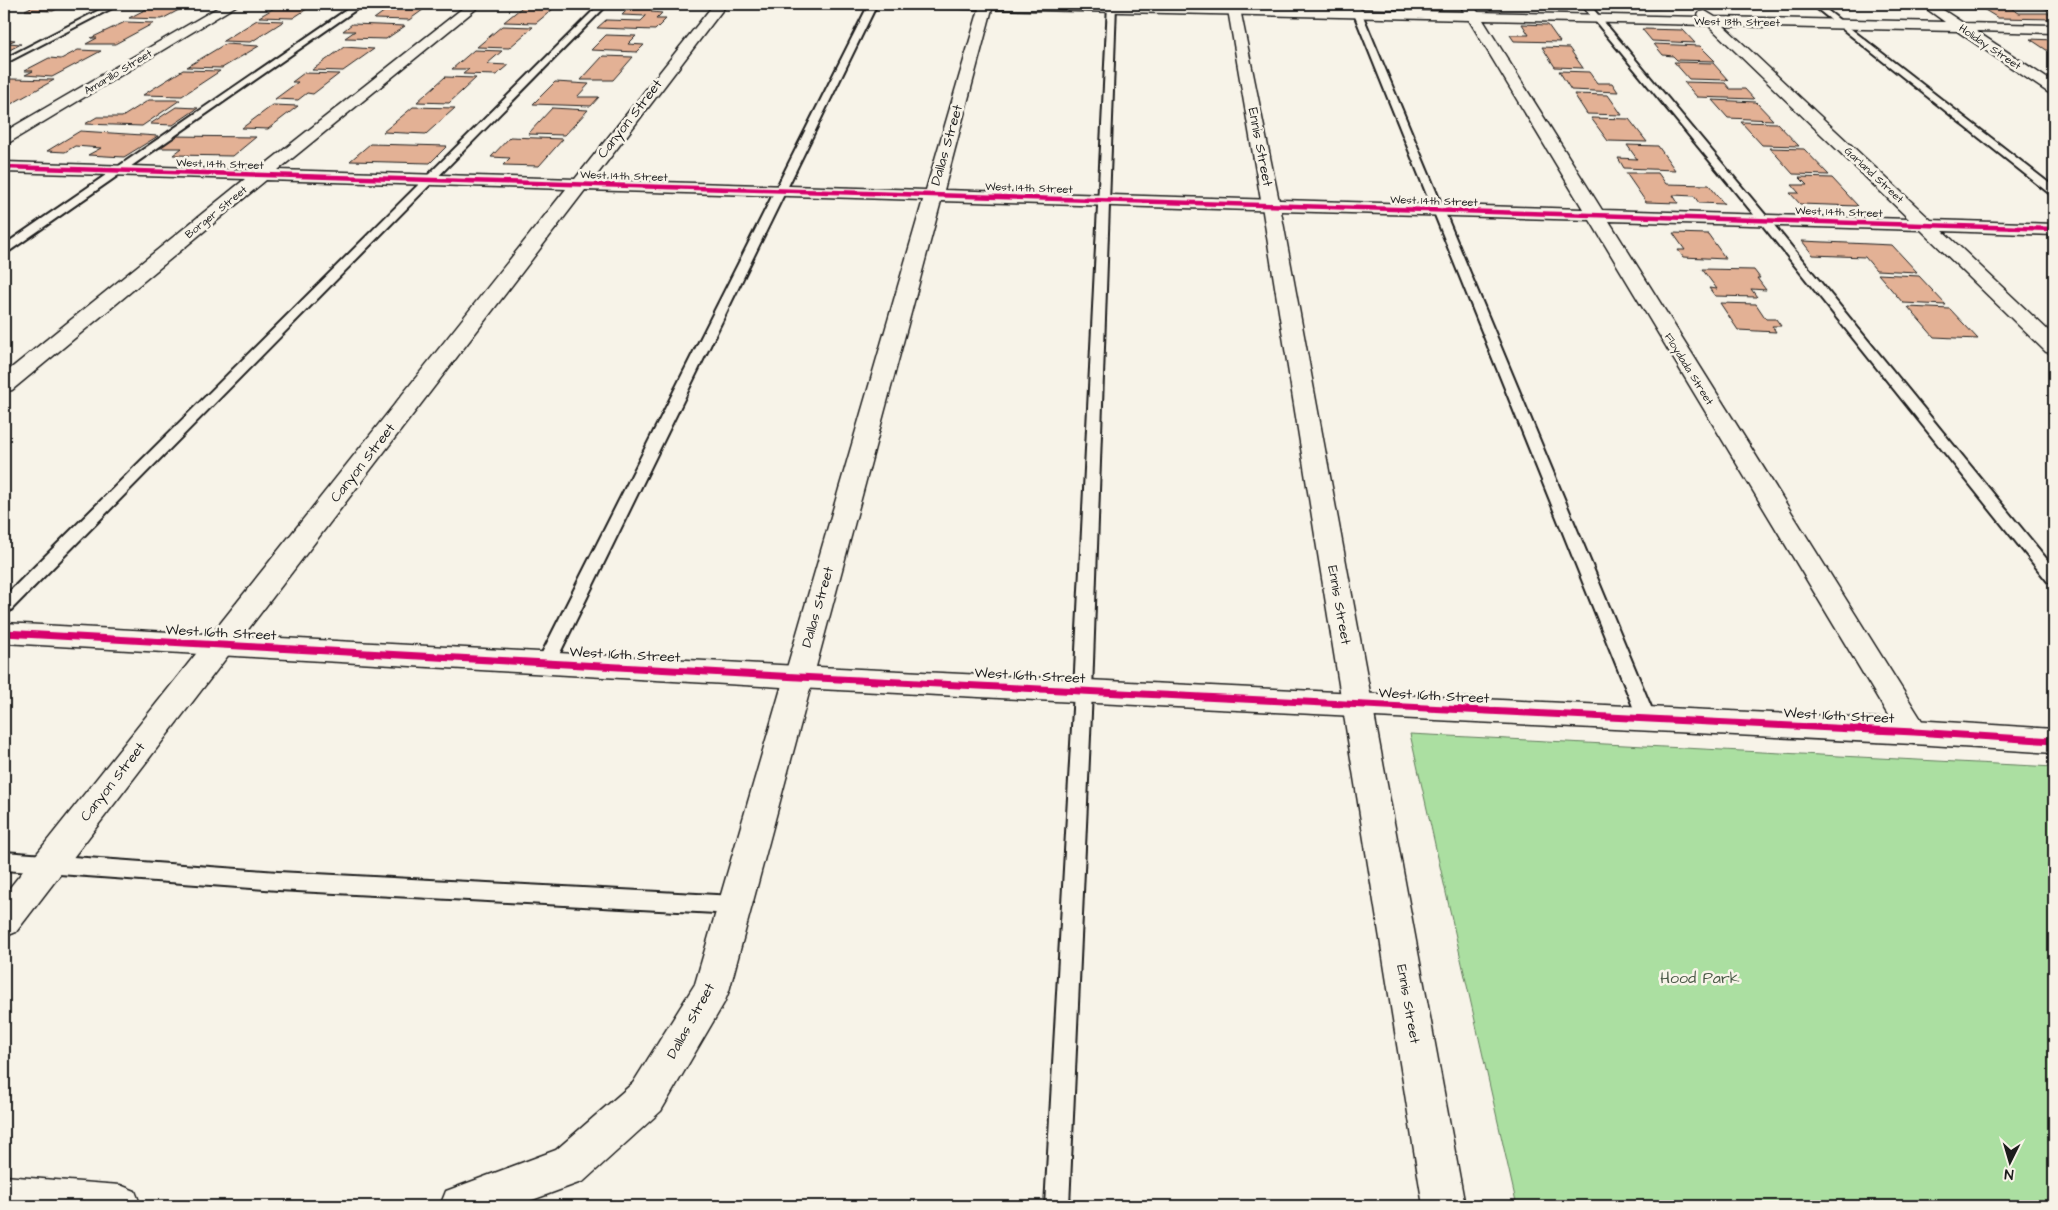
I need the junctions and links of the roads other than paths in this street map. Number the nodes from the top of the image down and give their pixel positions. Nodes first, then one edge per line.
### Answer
1 (116, 4) edge
2 (233, 4) edge
3 (360, 4) edge
4 (476, 4) edge
5 (604, 4) edge
6 (721, 4) edge
7 (873, 4) edge
8 (939, 4) edge
9 (987, 4) edge
10 (1584, 4) edge
11 (1694, 4) edge
12 (1815, 4) edge
13 (1926, 4) edge
14 (2046, 4) edge
15 (1112, 6) edge
16 (1233, 7) edge
17 (1355, 8) edge
18 (2054, 8) edge
19 (1469, 10) edge
20 (1597, 19) junction
21 (1712, 22) junction
22 (1841, 24) junction
23 (1960, 27) junction
24 (2054, 29) edge
25 (4, 62) edge
26 (2054, 90) edge
27 (4, 139) edge
28 (4, 166) edge
29 (118, 171) junction
30 (260, 176) junction
31 (430, 180) junction
32 (579, 184) junction
33 (779, 190) junction
34 (2054, 192) edge
35 (933, 194) junction
36 (1103, 200) junction
37 (1271, 206) junction
38 (1438, 211) junction
39 (1594, 215) junction
40 (1764, 220) junction
41 (1926, 224) junction
42 (2054, 229) edge
43 (4, 250) edge
44 (2054, 347) edge
45 (4, 385) edge
46 (2054, 578) edge
47 (4, 607) edge
48 (4, 633) edge
49 (220, 646) junction
50 (546, 664) junction
51 (798, 677) junction
52 (1083, 691) junction
53 (1356, 704) junction
54 (1647, 719) junction
55 (1914, 732) junction
56 (2054, 741) edge
57 (4, 861) edge
58 (49, 864) junction
59 (735, 905) junction
60 (4, 921) edge
61 (4, 1197) edge
62 (120, 1206) edge
63 (461, 1206) edge
64 (1058, 1206) edge
65 (1444, 1206) edge

1 - 25 lane
2 - 27 street, Amarillo Street
3 - 29 lane
4 - 30 street, Borger Street
5 - 31 lane
6 - 32 street, Canyon Street
7 - 33 lane
8 - 9 street, West 13th Street
9 - 15 street, West 13th Street
9 - 35 street, Dallas Street
10 - 20 lane
11 - 21 street, Garland Street
12 - 22 lane
13 - 23 street, Holiday Street
14 - 18 lane
15 - 16 street, West 13th Street
15 - 36 lane
16 - 17 street, West 13th Street
16 - 37 street, Ennis Street
17 - 19 street, West 13th Street
17 - 38 lane
19 - 20 street, West 13th Street
19 - 39 street, Floydada Street
20 - 21 street, West 13th Street
20 - 40 lane
21 - 22 street, West 13th Street
21 - 41 street, Garland Street
22 - 23 street, West 13th Street
22 - 34 lane
23 - 24 street, West 13th Street
23 - 26 street, Holiday Street
28 - 29 street, West 14th Street
29 - 30 street, West 14th Street
29 - 43 lane
30 - 31 street, West 14th Street
30 - 45 street, Borger Street
31 - 32 street, West 14th Street
31 - 47 lane
32 - 33 street, West 14th Street
32 - 49 street, Canyon Street
33 - 35 street, West 14th Street
33 - 50 lane
35 - 36 street, West 14th Street
35 - 51 street, Dallas Street
36 - 37 street, West 14th Street
36 - 52 lane
37 - 38 street, West 14th Street
37 - 53 street, Ennis Street
38 - 39 street, West 14th Street
38 - 54 lane
39 - 40 street, West 14th Street
39 - 55 street, Floydada Street
40 - 41 street, West 14th Street
40 - 46 lane
41 - 42 street, West 14th Street
41 - 44 street, Garland Street
48 - 49 street, West 16th Street
49 - 50 street, West 16th Street
49 - 58 street, Canyon Street
50 - 51 street, West 16th Street
51 - 52 street, West 16th Street
51 - 59 street, Dallas Street
52 - 53 street, West 16th Street
52 - 64 lane
53 - 54 street, West 16th Street
53 - 65 street, Ennis Street
54 - 55 street, West 16th Street
55 - 56 street, West 16th Street
57 - 58 lane
58 - 59 lane
58 - 60 street, Canyon Street
59 - 63 street, Dallas Street
61 - 62 street

